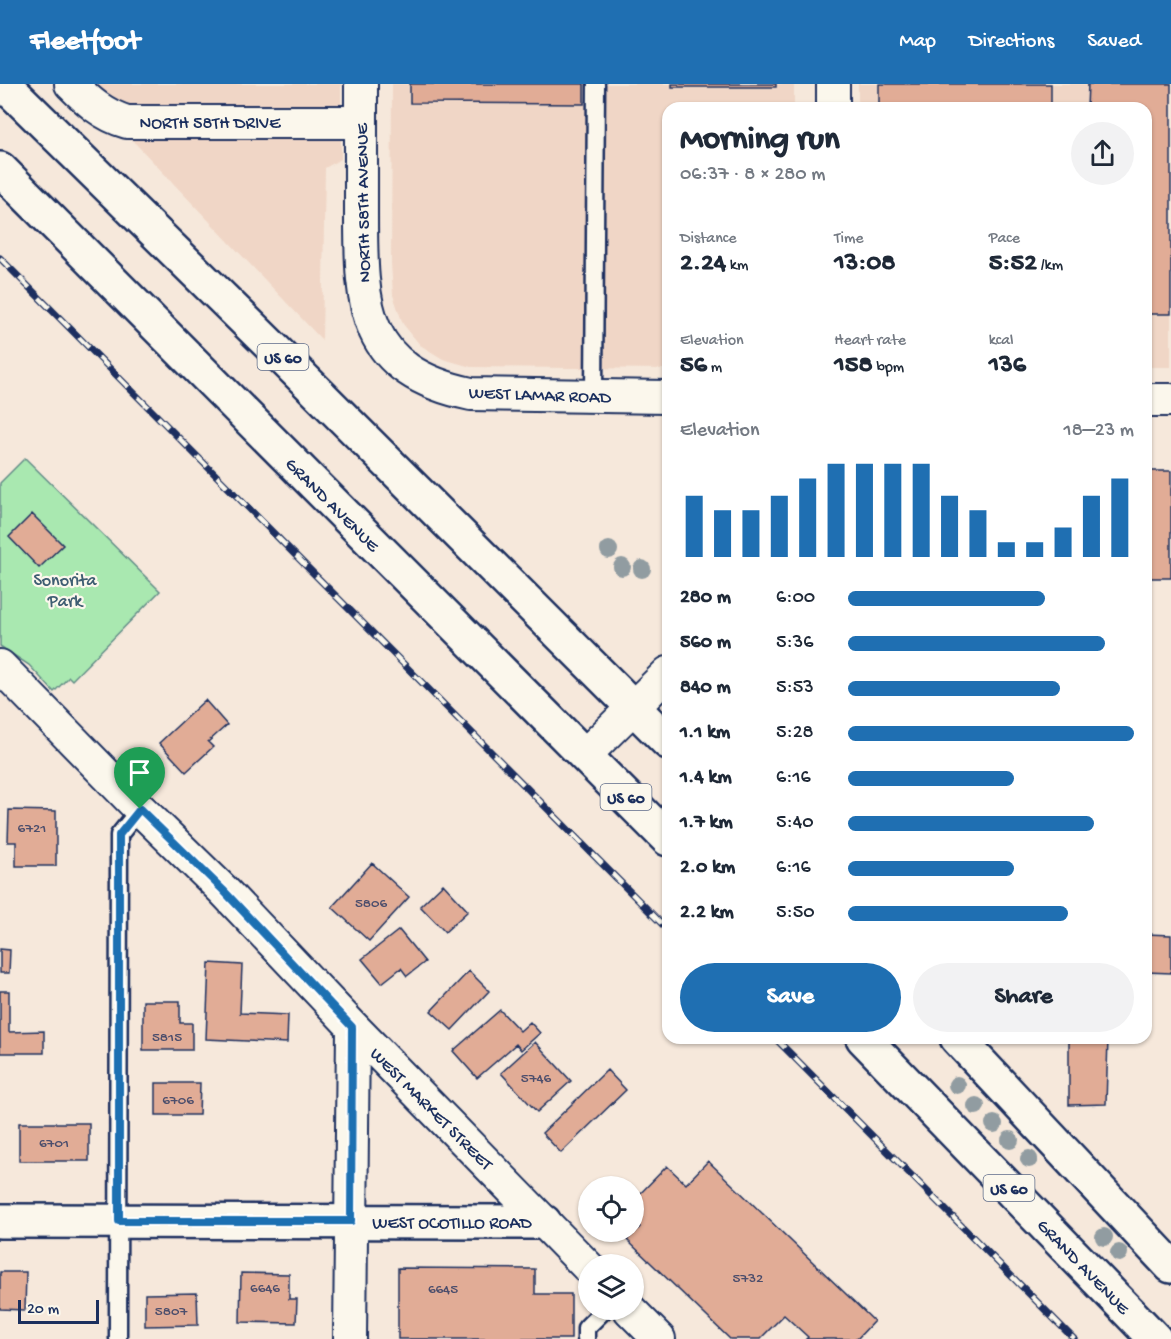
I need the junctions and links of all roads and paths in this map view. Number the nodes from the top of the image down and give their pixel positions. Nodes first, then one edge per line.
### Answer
1 (4, 84) edge
2 (361, 84) edge
3 (596, 84) edge
4 (833, 84) edge
5 (86, 89) edge
6 (833, 102) edge
7 (361, 122) junction
8 (0, 169) edge
9 (388, 352) joint
10 (594, 396) junction
11 (662, 397) edge
12 (1152, 400) edge
13 (1171, 400) edge
14 (0, 666) edge
15 (662, 680) edge
16 (633, 708) junction
17 (662, 736) edge
18 (585, 754) junction
19 (140, 809) junction
20 (662, 833) edge
21 (352, 1027) junction
22 (869, 1044) edge
23 (963, 1044) edge
24 (0, 1221) edge
25 (119, 1221) junction
26 (351, 1221) junction
27 (544, 1222) junction
28 (578, 1257) edge
29 (1171, 1266) edge
30 (594, 1320) edge
31 (640, 1320) edge
32 (118, 1339) edge
33 (350, 1339) edge
34 (586, 1339) edge
35 (659, 1339) edge
36 (1155, 1339) edge

1 - 16 main road, US 60
2 - 7 street, NORTH 58TH AVENUE
3 - 10 lane
4 - 6 street
5 - 7 street, NORTH 58TH DRIVE
7 - 9 street, NORTH 58TH AVENUE
8 - 18 main road, GRAND AVENUE / US 60
9 - 10 street, WEST LAMAR ROAD
10 - 11 street, WEST LAMAR ROAD
12 - 13 street
14 - 19 street, WEST MARKET STREET
15 - 16 street
16 - 17 main road, US 60
16 - 18 street
18 - 20 main road, GRAND AVENUE / US 60
19 - 21 street, WEST MARKET STREET
19 - 25 lane
21 - 26 street
21 - 27 street, WEST MARKET STREET
22 - 36 main road, GRAND AVENUE / US 60
23 - 29 main road
24 - 25 main road, WEST OCOTILLO ROAD
25 - 26 main road, WEST OCOTILLO ROAD
25 - 32 lane
26 - 27 main road, WEST OCOTILLO ROAD
26 - 33 street
27 - 28 street, WEST MARKET STREET
30 - 34 lane
31 - 35 street

